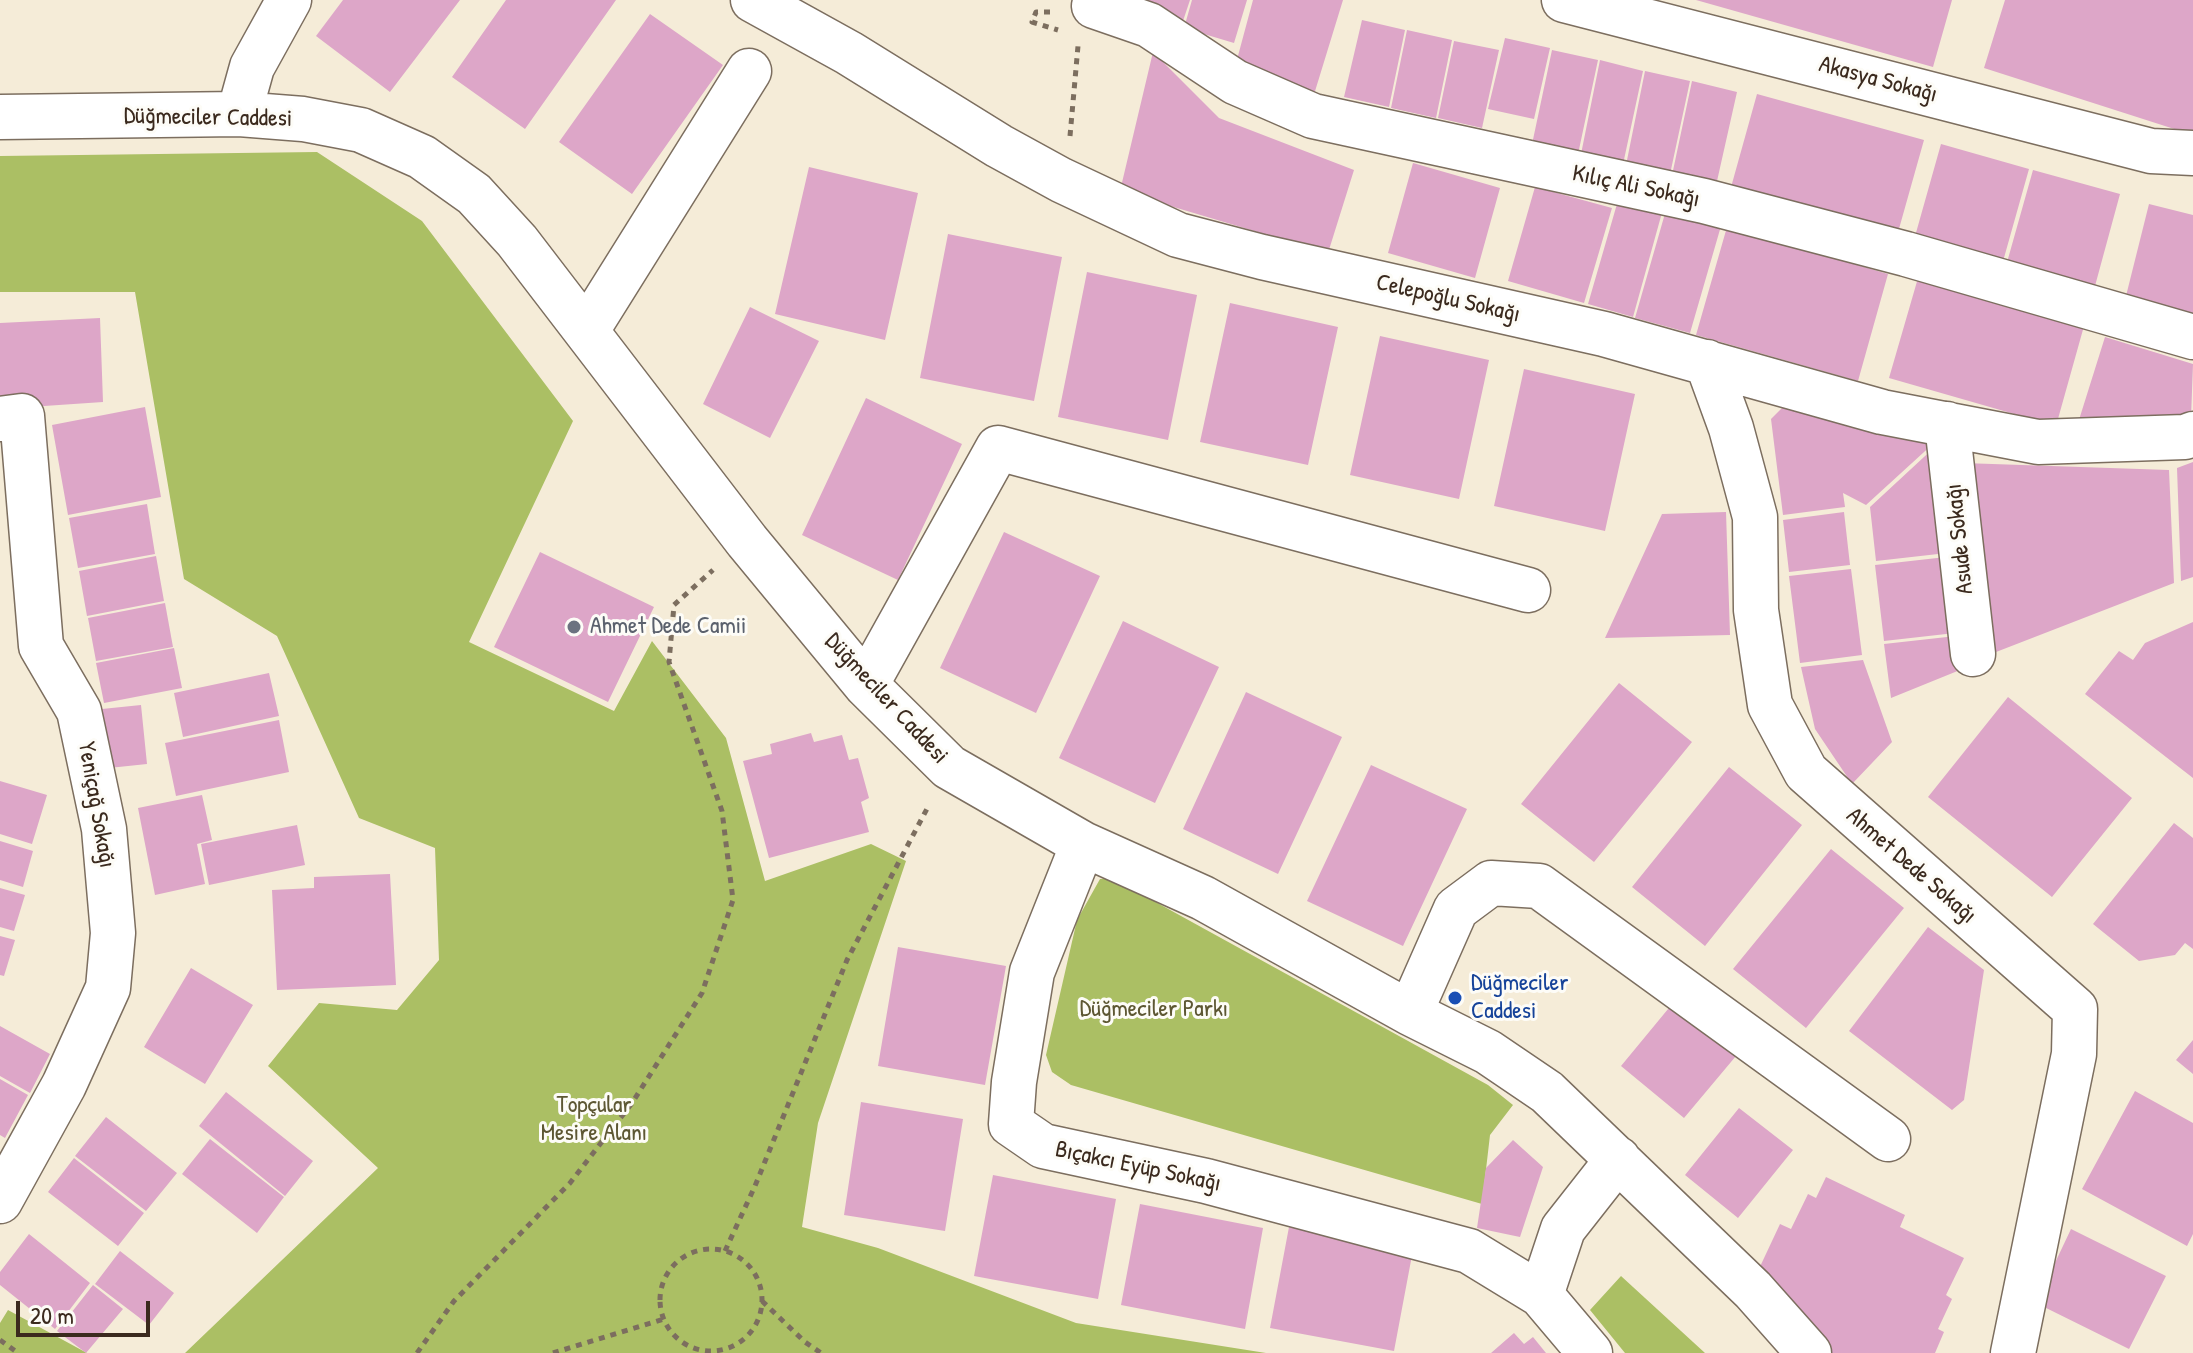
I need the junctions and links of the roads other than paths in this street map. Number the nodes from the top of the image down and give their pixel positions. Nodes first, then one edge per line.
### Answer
1 (289, 0) edge
2 (753, 0) edge
3 (1564, 0) edge
4 (1079, 26) road end
5 (749, 71) dead end
6 (239, 114) junction
7 (0, 117) edge
8 (2193, 153) edge
9 (587, 330) junction
10 (2193, 337) edge
11 (1707, 362) junction
12 (0, 419) edge
13 (1947, 424) junction
14 (2193, 434) edge
15 (1528, 590) dead end
16 (1973, 654) dead end
17 (866, 685) junction
18 (1083, 844) junction
19 (1410, 1013) junction
20 (1888, 1139) dead end
21 (1618, 1159) junction
22 (0, 1201) edge
23 (1541, 1295) junction
24 (1590, 1353) edge
25 (1809, 1353) edge
26 (2013, 1353) edge

1 - 6 street
2 - 11 street, Celepoğlu Sokağı
3 - 8 street, Akasya Sokağı
4 - 10 street, Kılıç Ali Sokağı
5 - 9 street
6 - 7 street, Düğmeciler Caddesi
6 - 9 street, Düğmeciler Caddesi
9 - 17 street, Düğmeciler Caddesi
11 - 13 street, Celepoğlu Sokağı
11 - 26 street, Ahmet Dede Sokağı
12 - 22 street, Yeniçağ Sokağı
13 - 14 street, Celepoğlu Sokağı
13 - 16 street, Asude Sokağı
15 - 17 street
17 - 18 street, Düğmeciler Caddesi
18 - 19 street, Düğmeciler Caddesi
18 - 23 street, Bıçakcı Eyüp Sokağı
19 - 20 street
19 - 21 street, Düğmeciler Caddesi
21 - 23 street
21 - 25 street, Düğmeciler Caddesi
23 - 24 street, Bıçakcı Eyüp Sokağı

